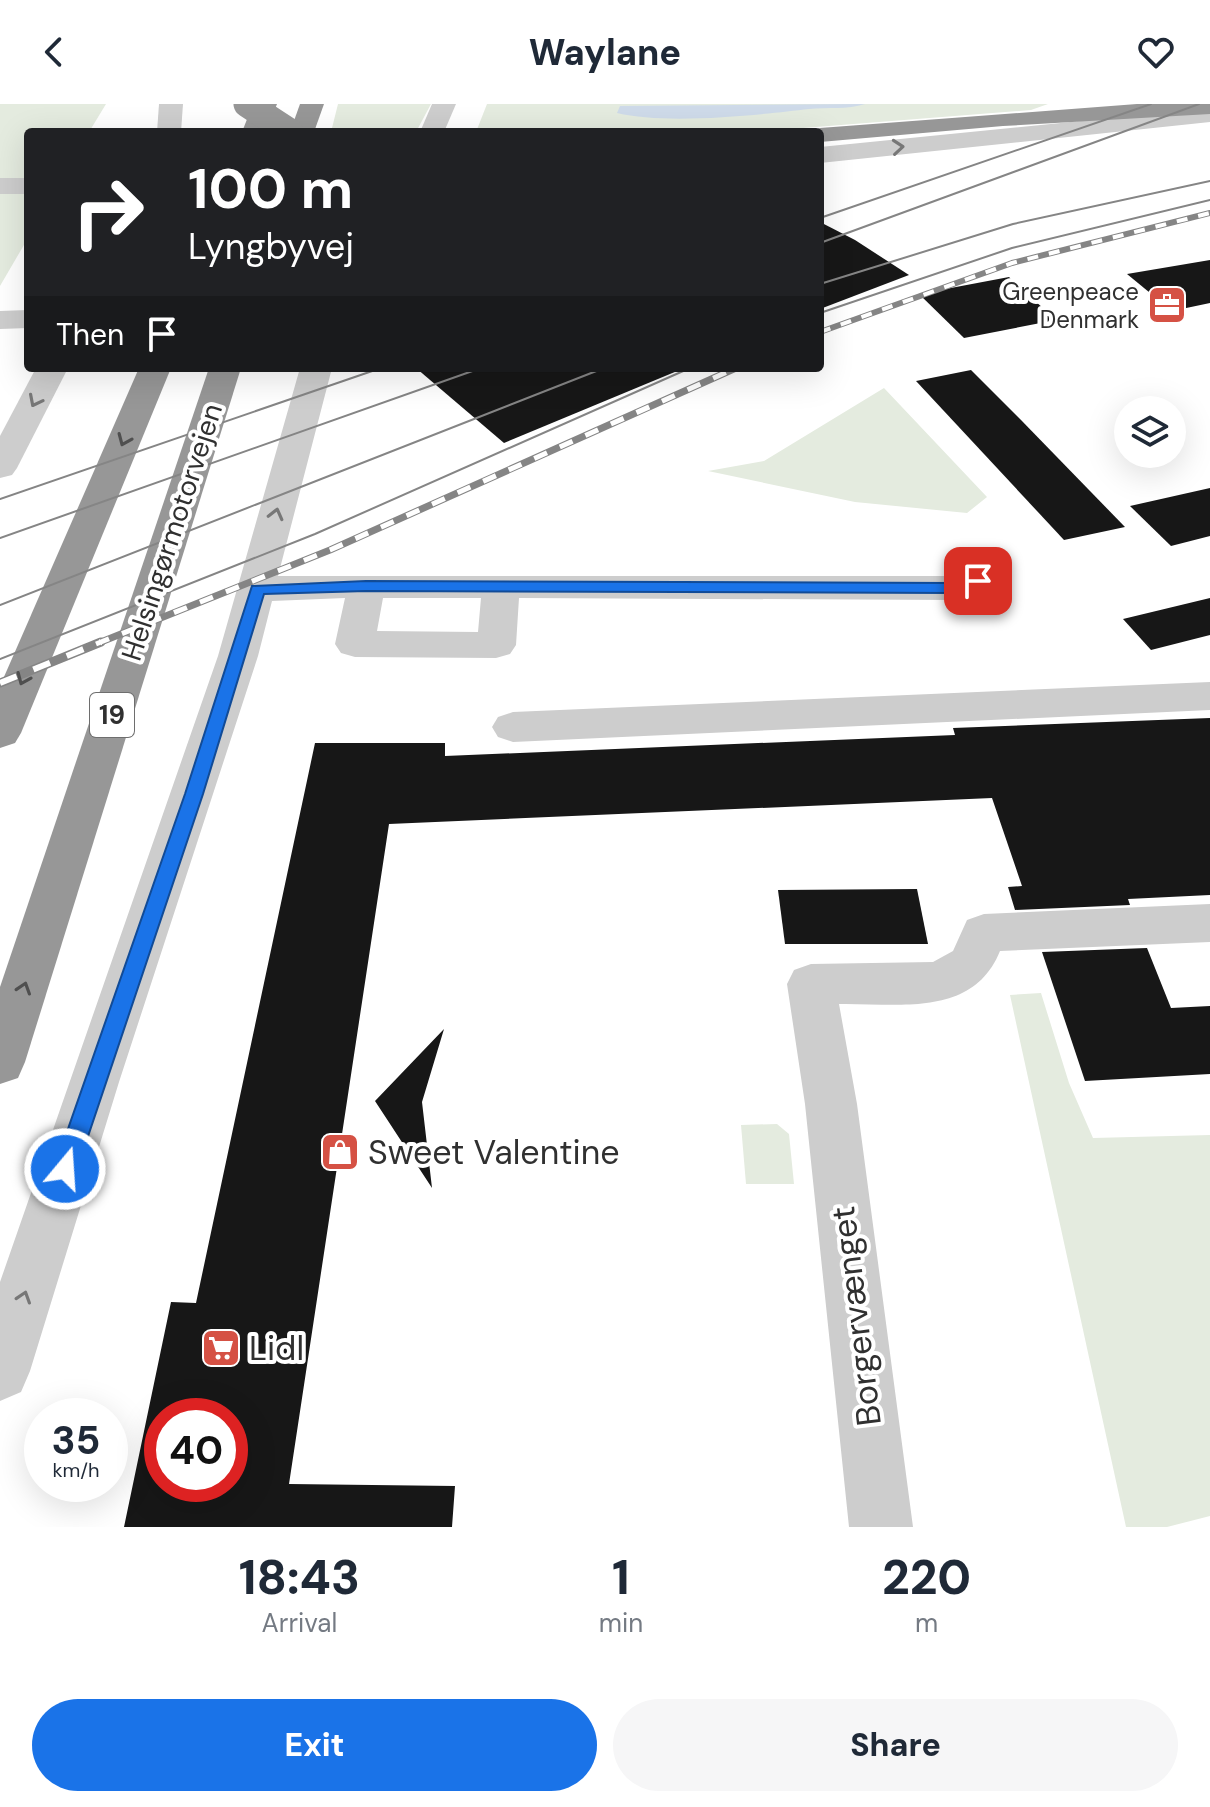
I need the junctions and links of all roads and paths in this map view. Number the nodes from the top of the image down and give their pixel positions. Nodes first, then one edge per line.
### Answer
1 (171, 104) edge
2 (247, 104) edge
3 (265, 104) edge
4 (312, 104) edge
5 (444, 104) edge
6 (1210, 107) edge
7 (1210, 115) edge
8 (169, 128) edge
9 (256, 128) edge
10 (284, 128) edge
11 (303, 128) edge
12 (434, 128) edge
13 (824, 135) edge
14 (824, 155) edge
15 (0, 186) edge
16 (24, 186) edge
17 (24, 319) edge
18 (0, 320) edge
19 (50, 372) edge
20 (153, 372) edge
21 (224, 372) edge
22 (315, 372) edge
23 (0, 468) edge
24 (978, 581) dead end
25 (366, 586) junction
26 (501, 586) junction
27 (257, 589) junction
28 (1210, 696) edge
29 (513, 727) dead end
30 (0, 733) edge
31 (1210, 923) edge
32 (0, 1062) edge
33 (0, 1371) edge
34 (881, 1527) edge

1 - 8 street
2 - 10 highway, bridge
3 - 9 highway
4 - 11 highway
5 - 12 street
6 - 13 highway
14 -> 7 street
15 - 16 street
17 - 18 street
19 -> 23 street
20 -> 30 highway
32 -> 21 highway, Helsingørmotorvejen / 19
27 -> 22 street
24 - 26 street
25 - 26 street
25 - 26 street
25 - 27 street
33 -> 27 street
28 - 29 street
31 - 34 street, Borgervænget

